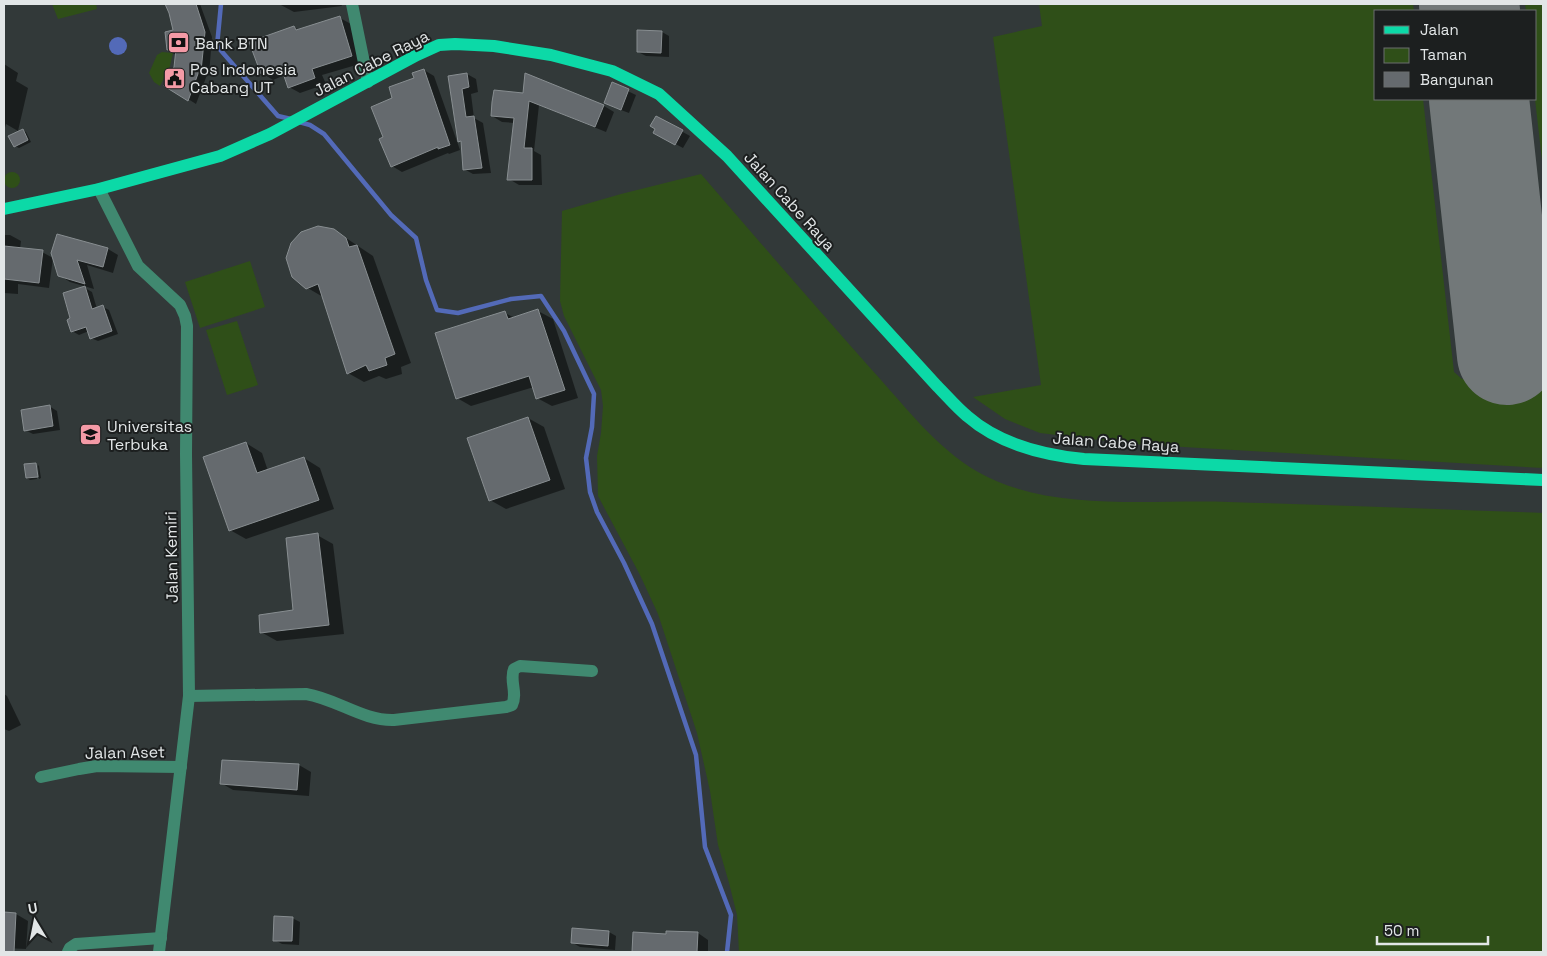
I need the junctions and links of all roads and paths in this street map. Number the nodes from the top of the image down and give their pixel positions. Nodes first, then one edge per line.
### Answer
1 (352, 4) edge
2 (368, 82) junction
3 (99, 189) junction
4 (4, 209) edge
5 (1543, 480) edge
6 (592, 671) dead end
7 (189, 696) junction
8 (181, 767) junction
9 (41, 777) dead end
10 (161, 938) junction
11 (68, 952) edge
12 (159, 952) edge

1 - 2 street
2 - 3 main road, Jalan Cabe Raya
2 - 5 main road, Jalan Cabe Raya
3 - 4 main road, Jalan Cabe Raya
3 - 7 street, Jalan Kemiri
6 - 7 street
7 - 8 street, Jalan Kemiri
8 - 9 street, Jalan Aset
8 - 10 street, Jalan Kemiri
10 - 11 street
10 - 12 street, Jalan Kemiri

